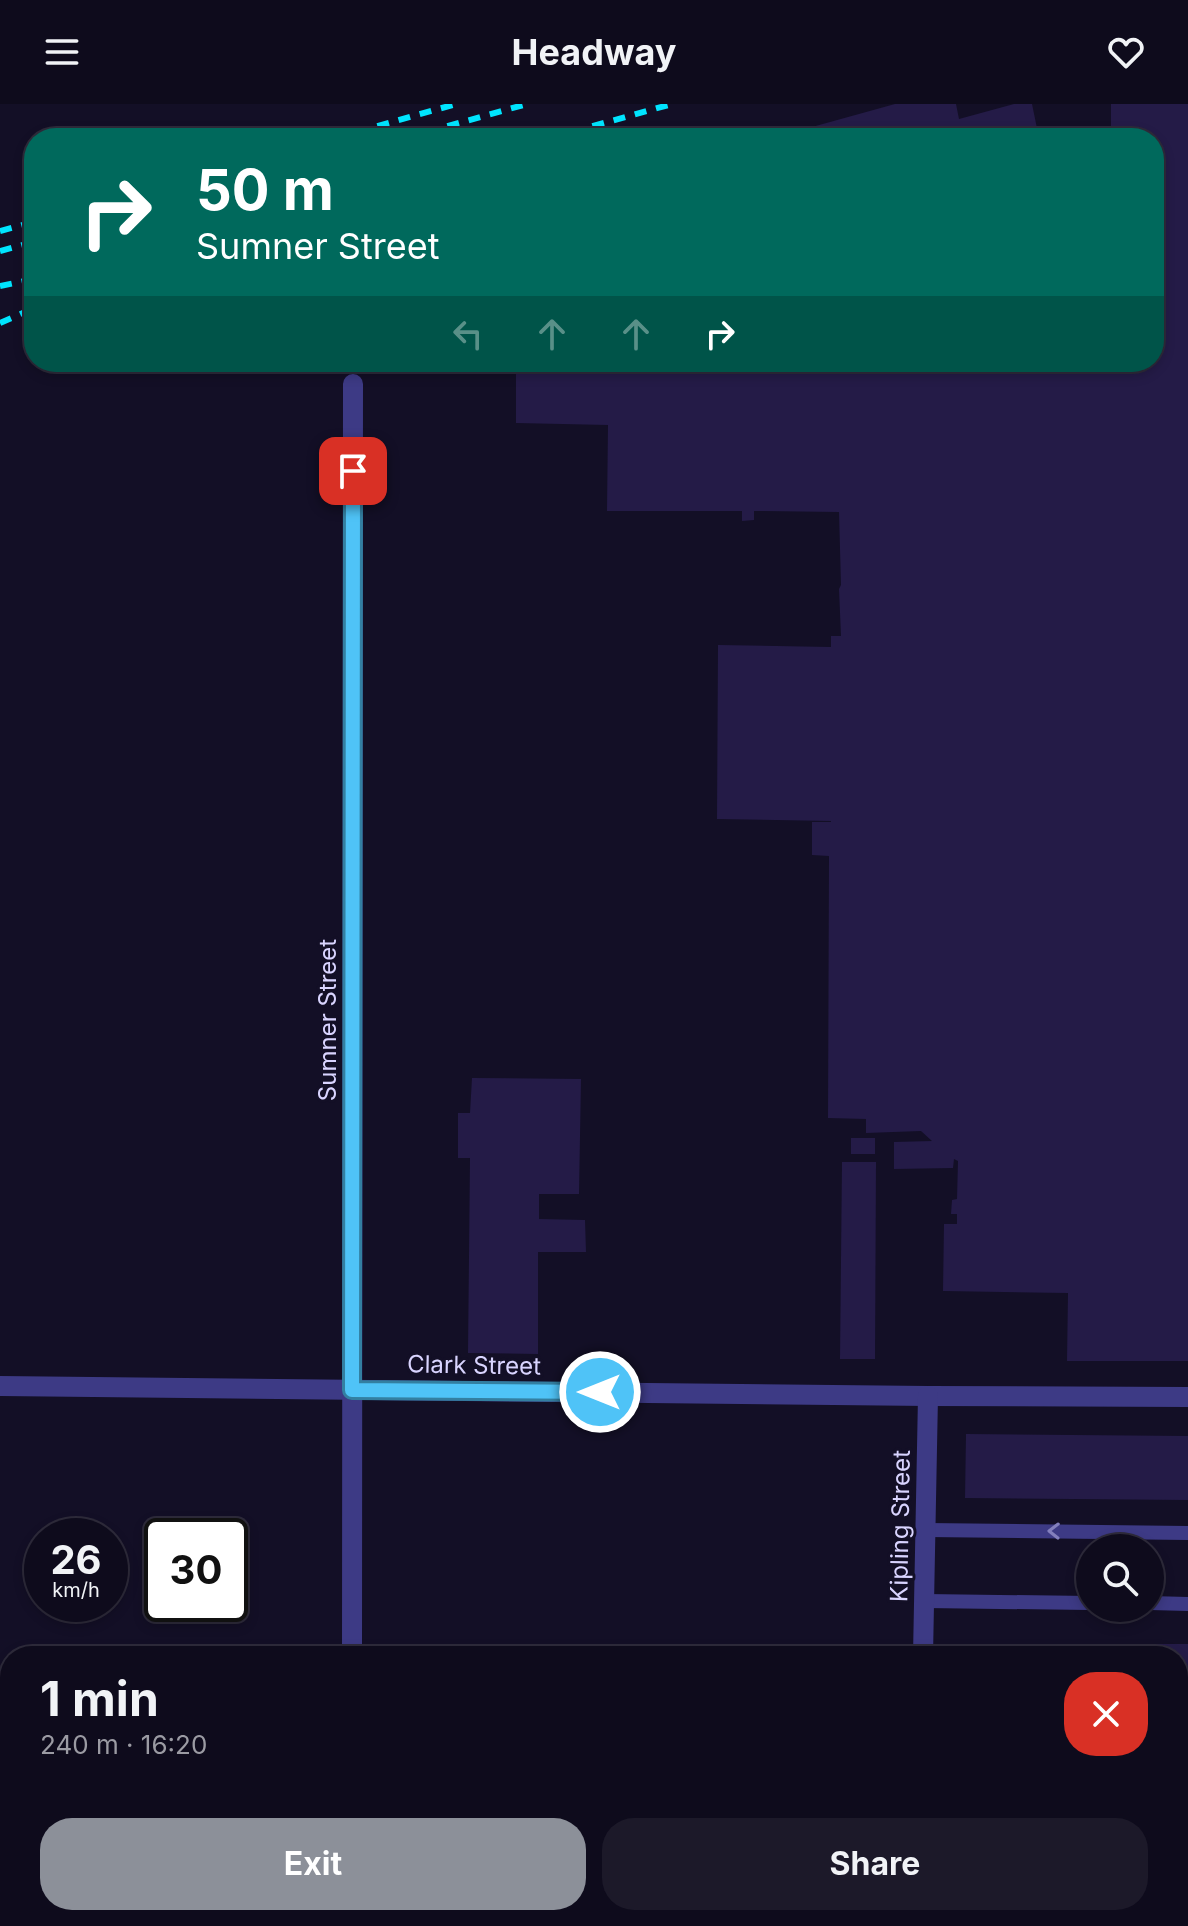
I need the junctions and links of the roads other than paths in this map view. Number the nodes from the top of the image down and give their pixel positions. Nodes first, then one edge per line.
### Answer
1 (353, 384) dead end
2 (0, 1386) edge
3 (352, 1390) junction
4 (928, 1396) junction
5 (1188, 1397) edge
6 (926, 1530) junction
7 (1188, 1533) edge
8 (925, 1601) junction
9 (1076, 1603) edge
10 (1164, 1603) edge
11 (1188, 1604) edge
12 (352, 1646) edge
13 (923, 1646) edge

1 - 3 street, Sumner Street
2 - 3 street, Clark Street
3 - 4 street, Clark Street
3 - 12 street, Sumner Street
4 - 5 street, Clark Street
4 - 6 street, Kipling Street
7 -> 6 lane
6 - 8 street, Kipling Street
8 - 9 lane
8 - 13 street, Kipling Street
10 - 11 lane

